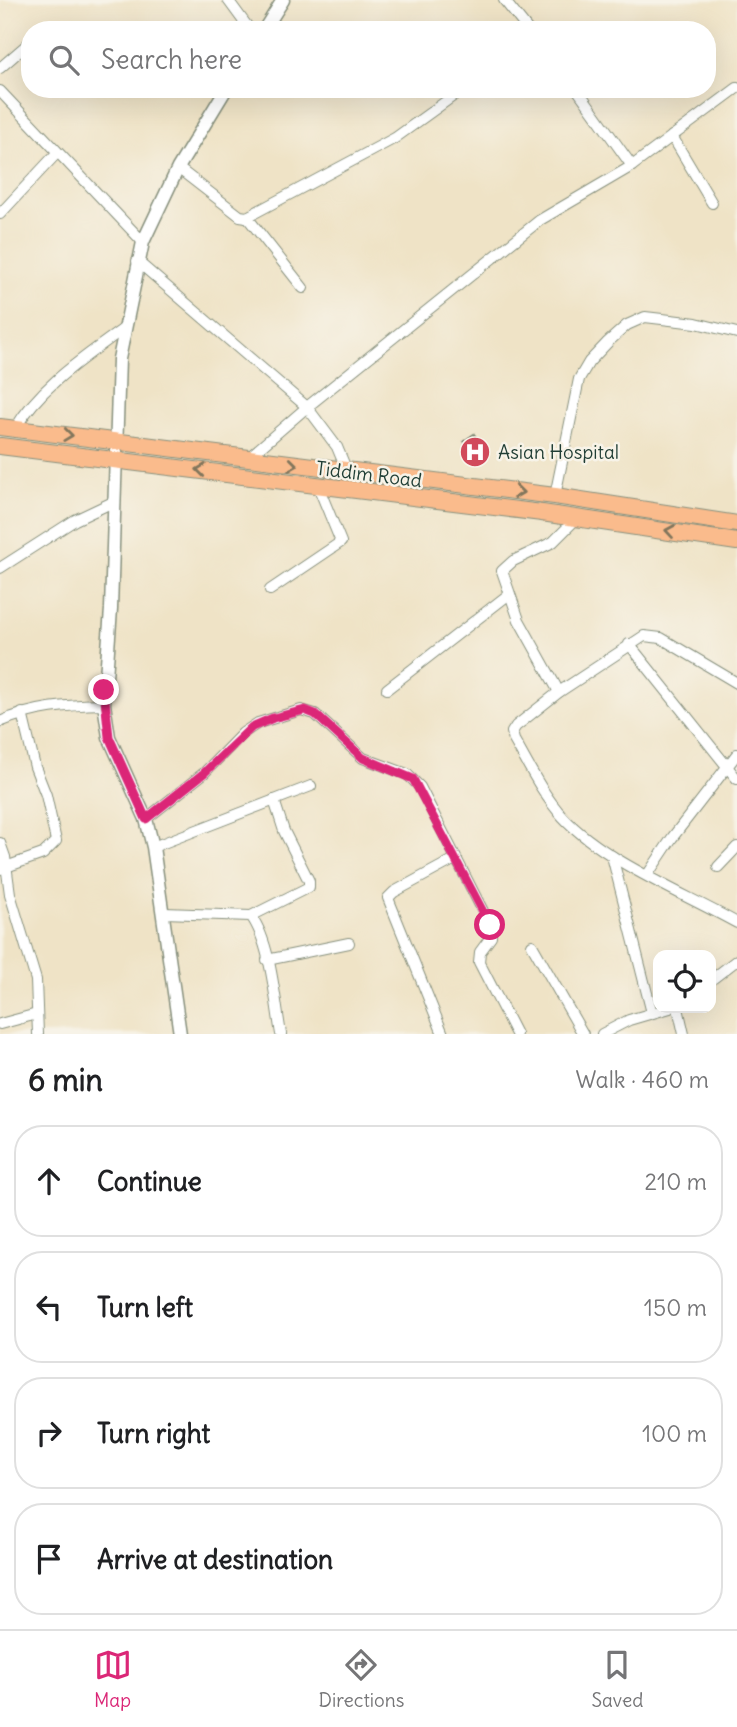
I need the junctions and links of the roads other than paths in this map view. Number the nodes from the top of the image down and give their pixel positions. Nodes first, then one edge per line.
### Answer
1 (228, 0) edge
2 (283, 0) edge
3 (504, 0) edge
4 (243, 21) edge
5 (270, 21) edge
6 (521, 21) edge
7 (21, 50) edge
8 (0, 68) edge
9 (737, 88) edge
10 (0, 91) edge
11 (221, 98) edge
12 (451, 98) edge
13 (583, 98) edge
14 (672, 136) junction
15 (57, 153) junction
16 (632, 166) junction
17 (178, 168) junction
18 (712, 203) dead end
19 (0, 214) edge
20 (247, 217) junction
21 (142, 242) junction
22 (137, 261) junction
23 (303, 288) dead end
24 (122, 329) junction
25 (737, 333) edge
26 (307, 407) junction
27 (8, 428) edge
28 (115, 440) junction
29 (0, 446) edge
30 (247, 459) junction
31 (114, 460) junction
32 (347, 472) junction
33 (318, 486) junction
34 (555, 496) junction
35 (113, 502) junction
36 (578, 518) junction
37 (737, 524) edge
38 (737, 542) edge
39 (0, 568) edge
40 (270, 590) dead end
41 (508, 595) junction
42 (629, 644) junction
43 (737, 683) edge
44 (387, 689) dead end
45 (559, 692) junction
46 (104, 704) junction
47 (22, 713) junction
48 (0, 722) edge
49 (737, 754) edge
50 (727, 768) junction
51 (737, 779) edge
52 (311, 786) dead end
53 (274, 800) junction
54 (146, 819) junction
55 (0, 843) edge
56 (153, 847) junction
57 (737, 847) edge
58 (612, 856) junction
59 (455, 859) junction
60 (3, 867) edge
61 (718, 867) dead end
62 (648, 874) junction
63 (164, 913) junction
64 (251, 916) junction
65 (737, 923) edge
66 (349, 943) dead end
67 (532, 945) dead end
68 (267, 960) junction
69 (737, 960) edge
70 (716, 976) edge
71 (652, 1013) joint
72 (679, 1013) edge
73 (37, 1014) junction
74 (0, 1024) edge
75 (37, 1034) edge
76 (180, 1034) edge
77 (281, 1034) edge
78 (443, 1034) edge
79 (516, 1034) edge
80 (583, 1034) edge
81 (602, 1034) edge
82 (684, 1034) edge

1 - 4 street
2 - 5 street
3 - 6 street
7 - 8 street
9 - 14 street
10 - 15 street
11 - 17 street
12 - 20 street
13 - 16 street
14 - 16 street
14 - 18 street
15 - 19 street
15 - 21 street
16 - 26 street
17 - 20 street
17 - 21 street
20 - 23 street
21 - 22 street
22 - 24 street
22 - 26 street
24 - 27 street
24 - 28 street
25 - 34 street
26 - 30 street
26 - 32 street
27 -> 28 highway, Tiddim Road
28 - 30 highway, Tiddim Road
28 - 31 street
29 - 31 highway, Tiddim Road
30 -> 32 highway, Tiddim Road
33 -> 31 highway, Tiddim Road
31 - 35 street
32 -> 34 highway, Tiddim Road
33 - 36 highway, Tiddim Road
33 - 40 street
34 - 37 highway, Tiddim Road
35 - 39 street
35 - 46 street
38 -> 36 highway, Tiddim Road
36 - 41 street
41 - 44 street
41 - 45 street
42 - 43 street
42 - 45 street
42 - 50 street
45 - 58 street
46 - 47 street
46 - 54 street
47 - 48 street
47 - 60 street
49 - 50 street
50 - 51 street
50 - 62 street
52 - 53 street
53 - 56 street
53 - 64 street
54 - 56 street
54 - 59 street
55 - 60 street
56 - 63 street
57 - 61 street
58 - 62 street
58 - 71 street
59 - 78 street
59 - 79 street
60 - 73 street
62 - 65 street
63 - 64 street
63 - 76 street
64 - 68 street
66 - 68 street
67 - 80 street
68 - 77 street
69 - 70 street
71 - 81 street
72 - 82 street
73 - 74 street
73 - 75 street

